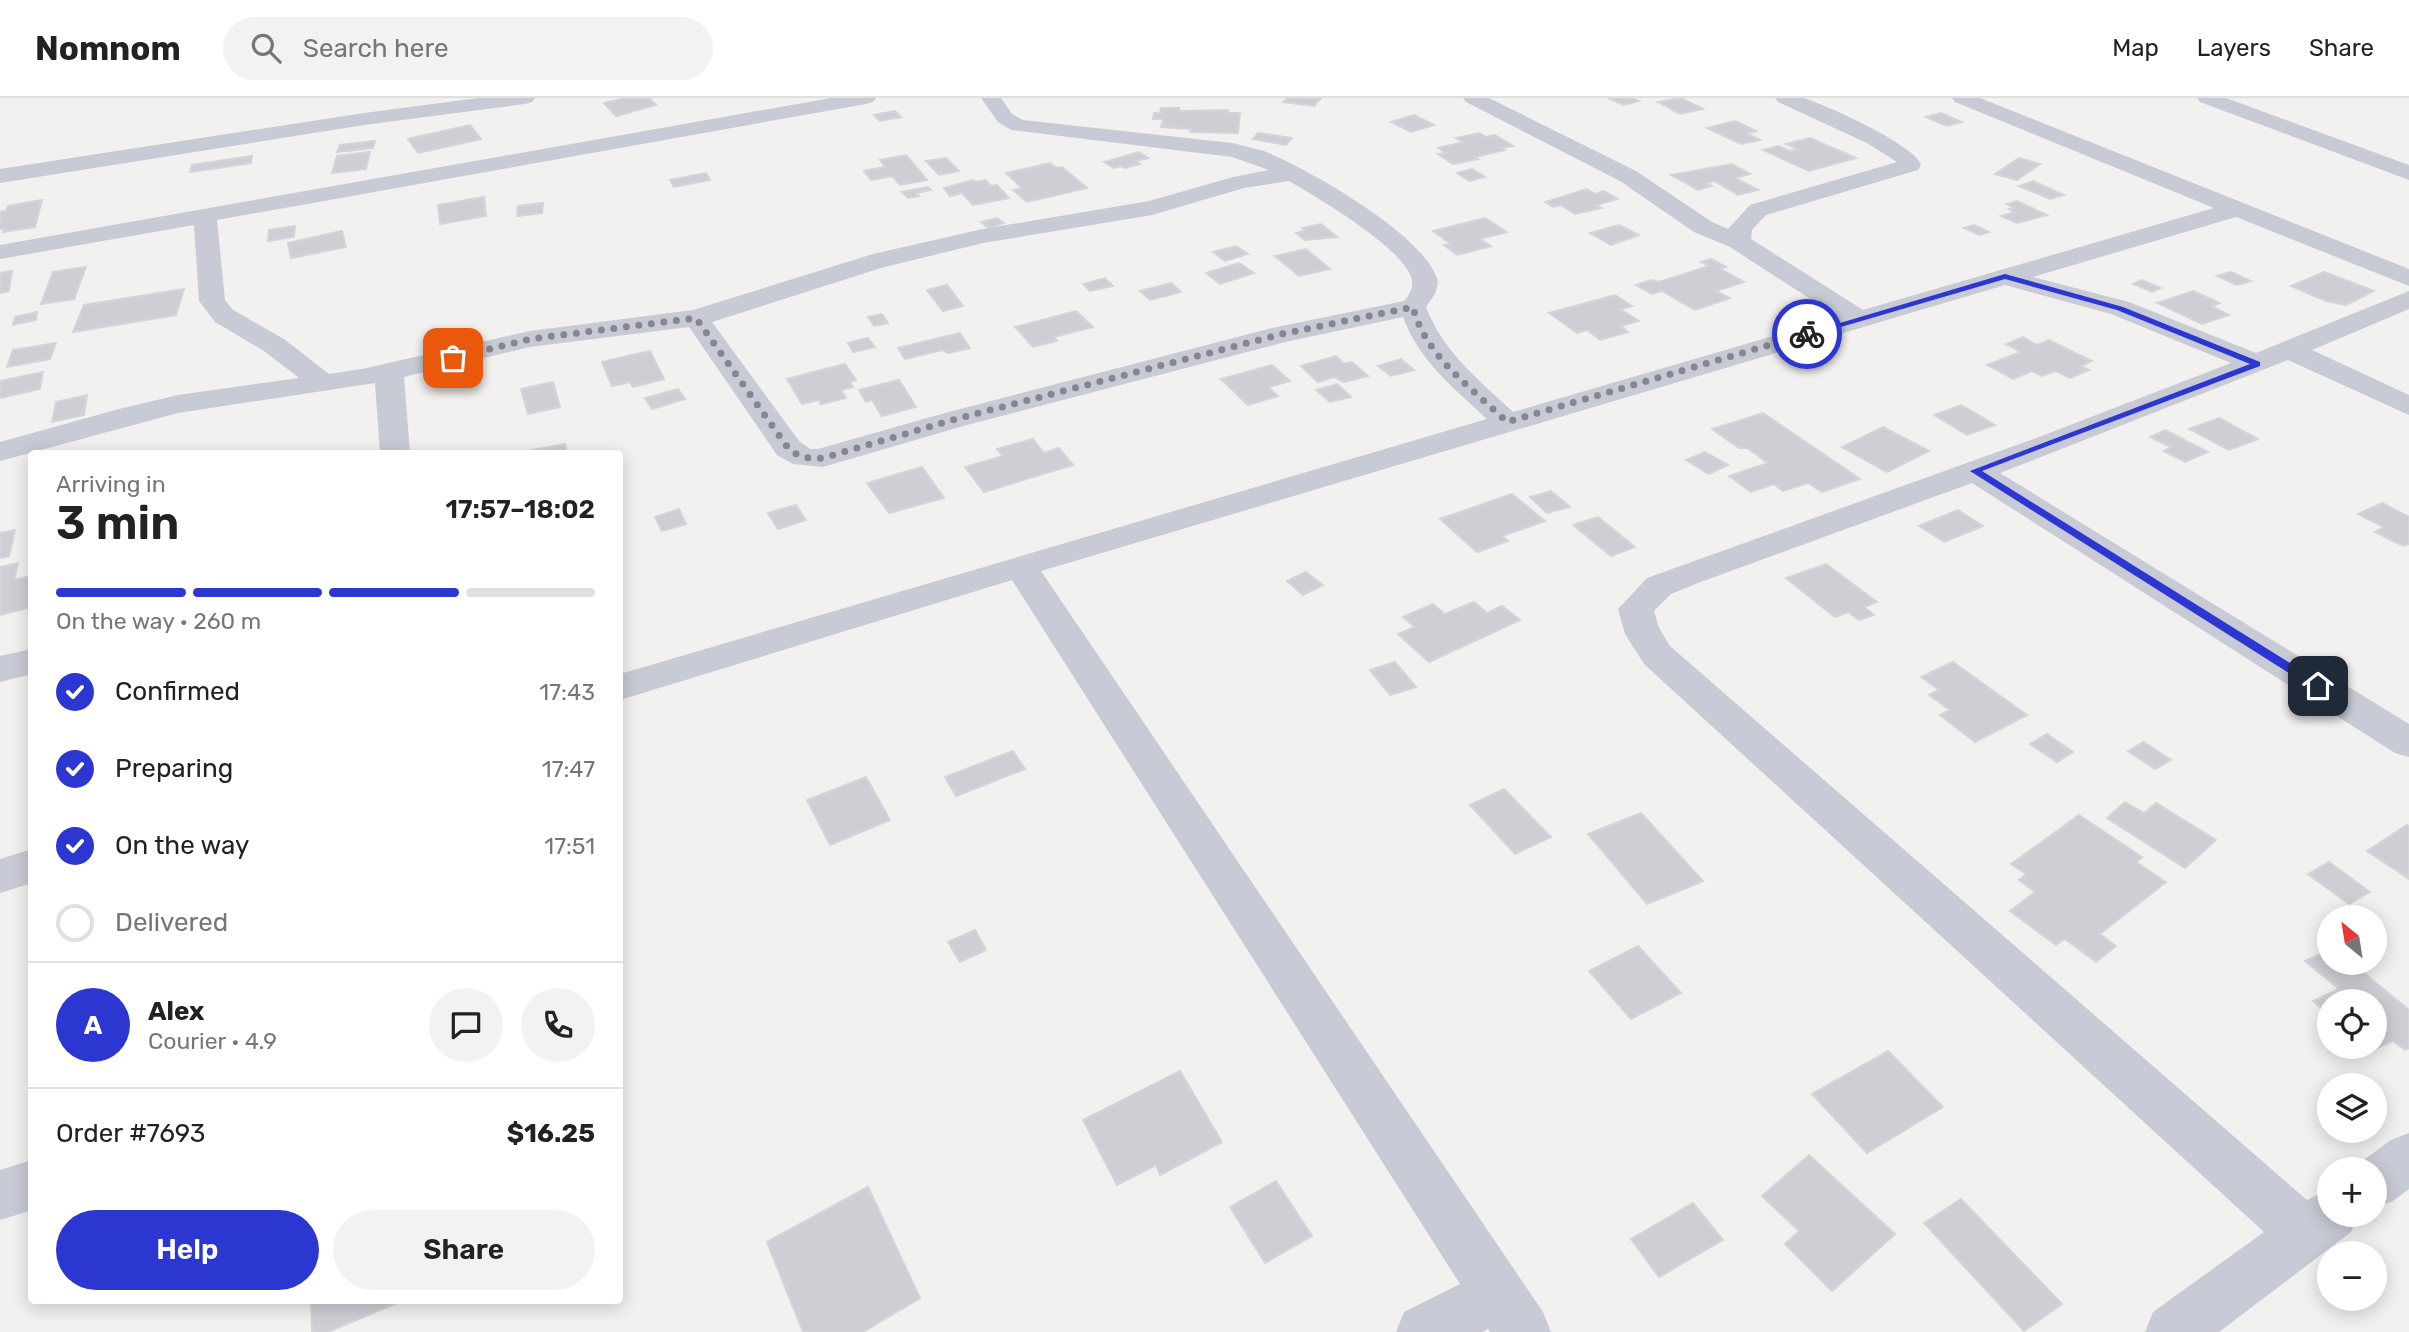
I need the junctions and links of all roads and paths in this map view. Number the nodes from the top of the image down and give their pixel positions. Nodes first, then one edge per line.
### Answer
1 (525, 98) edge
2 (991, 98) edge
3 (1473, 98) edge
4 (1785, 98) edge
5 (1962, 98) edge
6 (2207, 98) edge
7 (860, 99) edge
8 (497, 100) edge
9 (2398, 145) dead end
10 (2365, 156) junction
11 (2409, 173) edge
12 (1289, 174) junction
13 (0, 176) edge
14 (2236, 208) junction
15 (205, 217) junction
16 (1739, 242) junction
17 (0, 252) edge
18 (2005, 276) junction
19 (2407, 280) edge
20 (1413, 307) junction
21 (696, 318) junction
22 (1859, 318) junction
23 (2290, 351) junction
24 (2257, 364) junction
25 (389, 373) junction
26 (323, 383) junction
27 (2409, 406) edge
28 (1507, 422) junction
29 (396, 450) edge
30 (0, 452) edge
31 (1975, 471) junction
32 (1020, 566) junction
33 (28, 661) edge
34 (0, 669) edge
35 (623, 686) edge
36 (2409, 743) edge
37 (28, 867) edge
38 (0, 876) edge
39 (2409, 1157) edge
40 (2387, 1174) edge
41 (28, 1186) edge
42 (0, 1195) edge
43 (2317, 1222) edge
44 (2317, 1225) edge
45 (1510, 1313) edge
46 (1424, 1332) edge
47 (2173, 1332) edge

1 - 8 street
2 - 12 street
3 - 16 street
4 - 16 street
5 - 14 street
6 - 10 street
7 - 15 street
8 - 13 street
9 - 10 street
10 - 11 street
12 - 20 street
12 - 21 street
14 - 18 street
14 - 19 street
15 - 17 street
15 - 26 street
16 - 22 street
18 - 22 street
18 - 24 street
19 - 23 street
20 - 21 street
20 - 28 street
21 - 25 street
22 - 28 street
23 - 24 street
23 - 27 street
24 - 31 street
25 - 26 street
25 - 29 street
26 - 30 street
28 - 32 street
31 - 36 street
31 - 43 street
32 - 35 street
32 - 45 street
33 - 34 street
37 - 38 street
39 - 40 street
41 - 42 street
44 - 47 street
45 - 46 street

